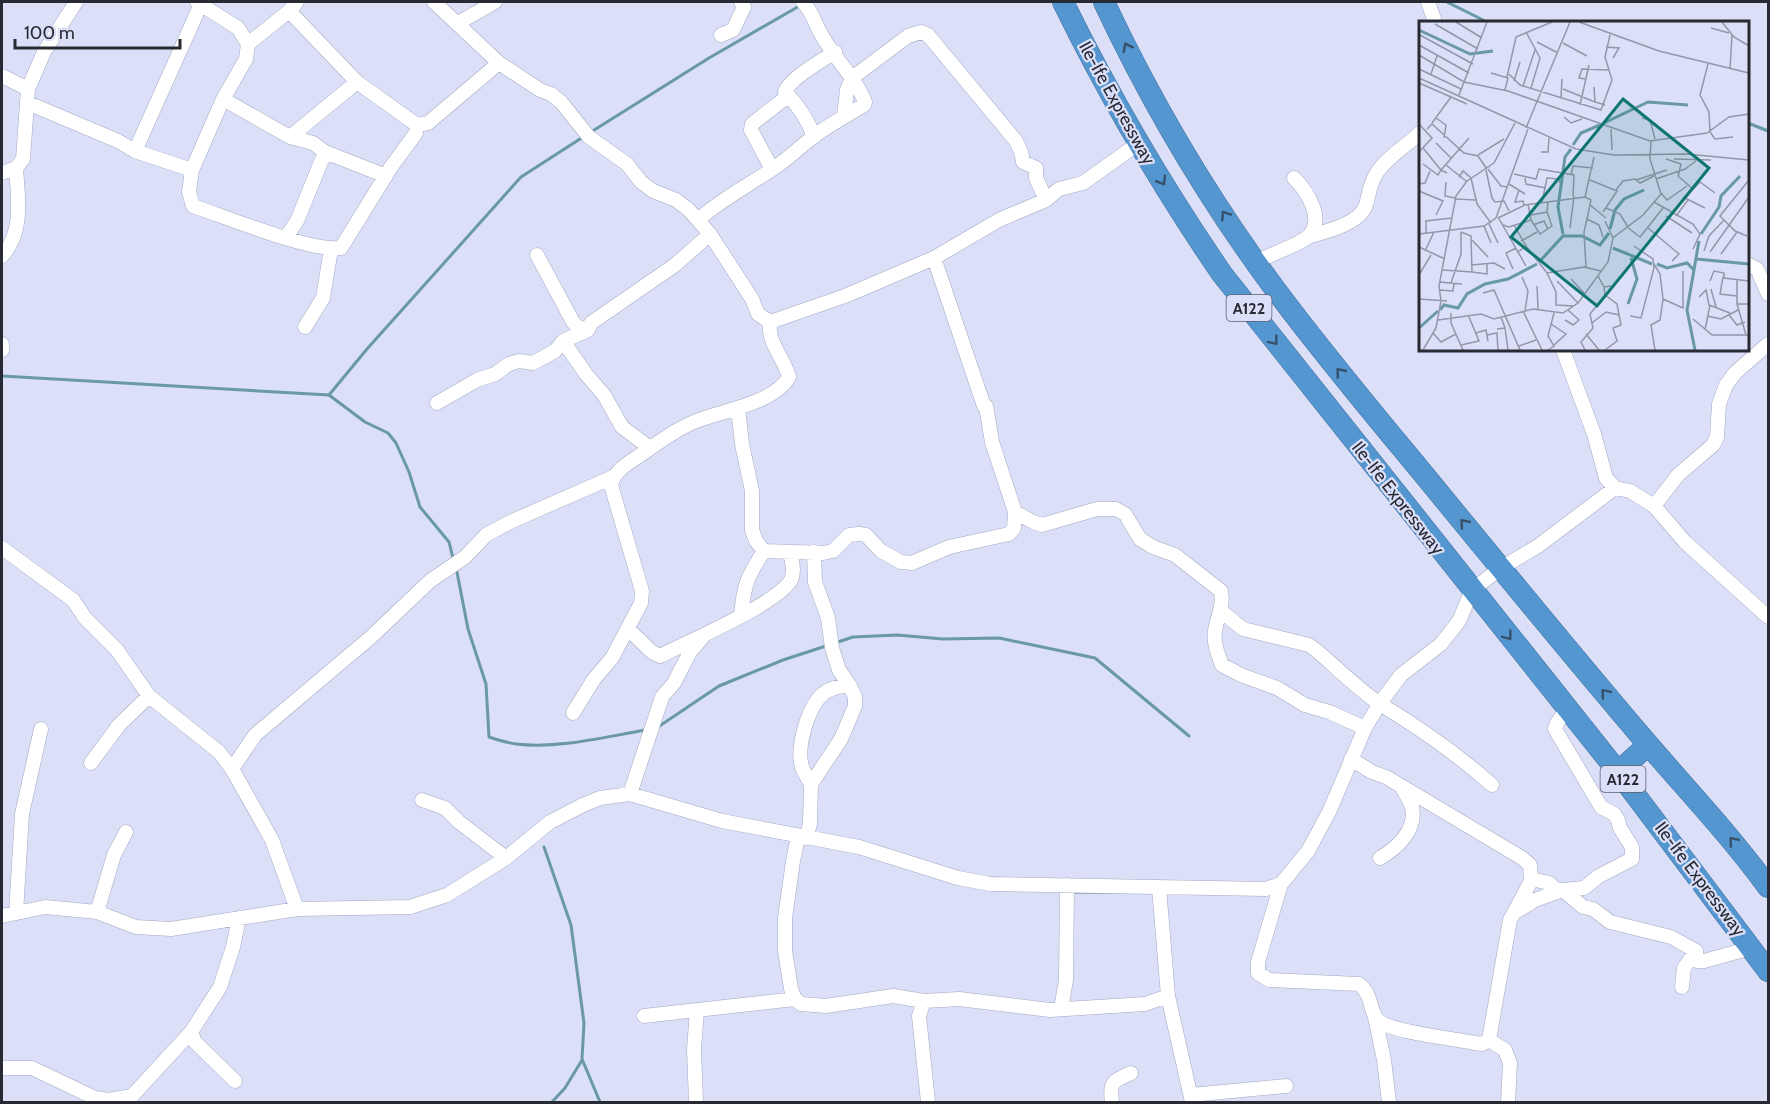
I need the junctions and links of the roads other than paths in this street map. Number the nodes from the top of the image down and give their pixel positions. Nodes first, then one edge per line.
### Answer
1 (76, 2) edge
2 (434, 2) edge
3 (495, 2) edge
4 (741, 2) edge
5 (802, 2) edge
6 (1063, 2) edge
7 (1104, 2) edge
8 (1428, 2) edge
9 (199, 3) edge
10 (293, 6) edge
11 (1435, 21) edge
12 (458, 23) junction
13 (721, 35) dead end
14 (248, 44) junction
15 (835, 52) junction
16 (499, 63) junction
17 (2, 76) edge
18 (852, 78) junction
19 (357, 82) junction
20 (28, 96) junction
21 (788, 96) junction
22 (223, 99) junction
23 (417, 125) junction
24 (1419, 135) edge
25 (290, 137) junction
26 (814, 137) junction
27 (1139, 143) junction
28 (135, 151) junction
29 (325, 152) junction
30 (16, 168) junction
31 (772, 169) junction
32 (192, 170) junction
33 (2, 173) edge
34 (386, 176) junction
35 (1294, 178) dead end
36 (1046, 200) junction
37 (698, 220) junction
38 (710, 234) junction
39 (286, 237) junction
40 (1307, 237) junction
41 (331, 249) junction
42 (537, 255) dead end
43 (2, 256) edge
44 (934, 258) junction
45 (1253, 258) junction
46 (1749, 265) edge
47 (1222, 274) junction
48 (1768, 294) edge
49 (770, 322) junction
50 (305, 327) dead end
51 (588, 330) junction
52 (563, 341) junction
53 (2, 344) edge
54 (1768, 344) edge
55 (2, 350) edge
56 (1563, 351) edge
57 (437, 403) dead end
58 (738, 408) junction
59 (650, 448) junction
60 (613, 477) junction
61 (1615, 488) junction
62 (1654, 506) junction
63 (1015, 512) junction
64 (2, 548) edge
65 (764, 551) junction
66 (814, 552) junction
67 (790, 553) junction
68 (1501, 568) junction
69 (1472, 591) junction
70 (1221, 611) junction
71 (741, 615) junction
72 (1768, 617) edge
73 (628, 629) junction
74 (686, 648) junction
75 (850, 686) junction
76 (149, 696) junction
77 (1380, 703) junction
78 (1567, 709) junction
79 (573, 713) dead end
80 (1365, 728) junction
81 (41, 729) dead end
82 (1648, 744) junction
83 (1351, 759) junction
84 (91, 763) dead end
85 (232, 769) junction
86 (1618, 772) junction
87 (811, 784) junction
88 (1492, 785) dead end
89 (1403, 789) junction
90 (630, 794) junction
91 (422, 800) dead end
92 (126, 832) dead end
93 (802, 837) junction
94 (506, 858) junction
95 (1380, 858) dead end
96 (1531, 881) junction
97 (1281, 884) junction
98 (1067, 885) junction
99 (1159, 887) junction
100 (1768, 887) edge
101 (1266, 890) junction
102 (1563, 890) junction
103 (1274, 908) junction
104 (297, 909) junction
105 (97, 912) junction
106 (16, 913) junction
107 (2, 916) edge
108 (239, 918) junction
109 (1510, 920) junction
110 (1751, 948) junction
111 (1696, 951) junction
112 (1768, 971) edge
113 (1682, 987) dead end
114 (1168, 996) junction
115 (795, 999) junction
116 (924, 1001) junction
117 (1061, 1009) junction
118 (697, 1010) junction
119 (644, 1016) dead end
120 (1375, 1017) junction
121 (191, 1032) junction
122 (1490, 1040) junction
123 (2, 1068) edge
124 (1131, 1073) dead end
125 (235, 1082) dead end
126 (1286, 1086) dead end
127 (131, 1099) edge
128 (1191, 1099) edge
129 (1392, 1101) edge
130 (696, 1102) edge
131 (928, 1102) edge
132 (1112, 1102) edge
133 (1508, 1102) edge

1 - 20 street
2 - 12 street
3 - 12 street
4 - 13 street
5 - 15 street
6 - 27 highway, Ile-Ife Expressway / A122
45 -> 7 highway, Ile-Ife Expressway / A122
8 - 11 street
9 - 14 street
9 - 28 street
10 - 14 street
10 - 19 street
12 - 16 street
14 - 22 street
15 - 18 street
15 - 21 street
16 - 23 street
16 - 37 street
17 - 20 street
18 - 26 street
18 - 36 street
19 - 23 street
19 - 25 street
20 - 28 street
20 - 30 street
21 - 26 street
21 - 31 street
22 - 25 street
22 - 32 street
23 - 34 street
24 - 40 street
25 - 29 street
26 - 31 street
27 - 36 street
27 -> 47 highway, Ile-Ife Expressway / A122
28 - 32 street
29 - 34 street
29 - 39 street
30 - 33 street
30 - 43 street
31 - 37 street
32 - 39 street
34 - 41 street
35 - 40 street
36 - 44 street
37 - 38 street
38 - 49 street
38 - 51 street
39 - 41 street
40 - 45 street
41 - 50 street
42 - 51 street
44 - 49 street
44 - 63 street
45 - 47 highway
68 -> 45 highway, Ile-Ife Expressway / A122
46 - 48 street
47 -> 69 highway, Ile-Ife Expressway / A122
49 - 58 street
51 - 52 street
52 - 57 street
52 - 59 street
53 - 55 street
54 - 62 street
56 - 61 street
58 - 59 street
58 - 65 street
59 - 60 street
60 - 73 street
60 - 85 street
61 - 62 street
61 - 68 street
62 - 72 street
63 - 66 street
63 - 70 street
64 - 76 street
65 - 67 street
65 - 71 street
66 - 67 street
66 - 75 street
67 - 71 street
68 - 69 street
82 -> 68 highway, Ile-Ife Expressway / A122
69 - 77 street
69 -> 78 highway, Ile-Ife Expressway / A122
70 - 77 street
70 - 80 street
71 - 74 street
73 - 74 street
73 - 79 street
74 - 90 street
75 - 87 street
75 - 87 street
76 - 84 street
76 - 85 street
77 - 80 street
77 - 88 street
78 - 86 highway, Ile-Ife Expressway / A122
78 - 102 street
80 - 83 street
81 - 106 street
82 - 86 highway
100 -> 82 highway, Ile-Ife Expressway / A122
83 - 89 street
83 - 97 street
85 - 104 street
86 - 110 highway, Ile-Ife Expressway / A122
87 - 93 street
89 - 95 street
89 - 96 street
90 - 93 street
90 - 94 street
91 - 94 street
92 - 105 street
93 - 98 street
93 - 115 street
94 - 104 street
96 - 102 street
96 - 109 street
97 - 101 street
97 - 103 street
98 - 99 street
98 - 117 street
99 - 101 street
99 - 114 street
101 - 103 street
102 - 109 street
102 - 111 street
103 - 120 street
104 - 108 street
105 - 106 street
105 - 108 street
106 - 107 street
108 - 121 street
109 - 122 street
110 - 111 street
110 - 112 highway, Ile-Ife Expressway / A122
111 - 113 street
114 - 117 street
114 - 128 street
115 - 116 street
115 - 118 street
116 - 117 street
116 - 131 street
118 - 119 street
118 - 130 street
120 - 122 street
120 - 129 street
121 - 125 street
121 - 127 street
122 - 133 street
123 - 127 street
124 - 132 street
126 - 128 street

